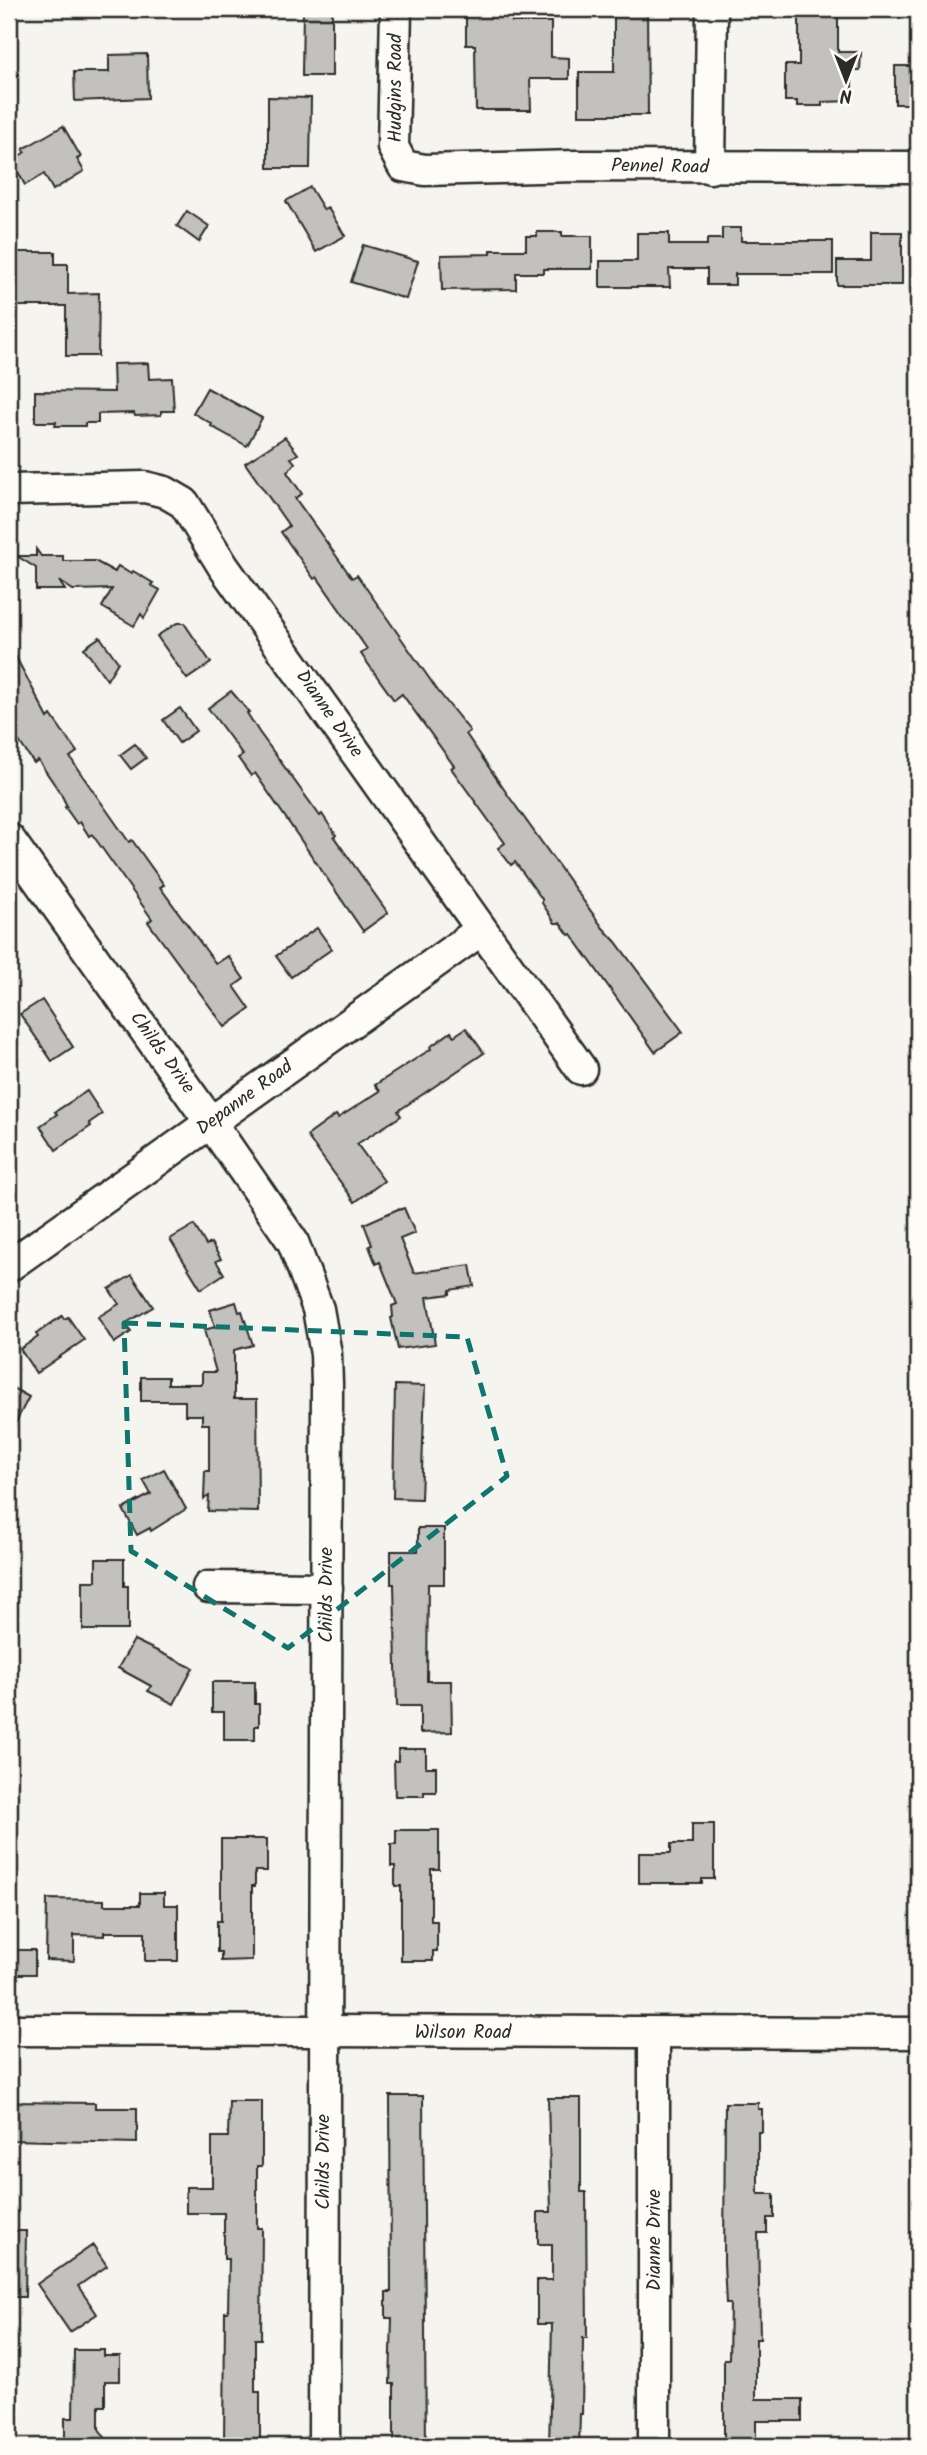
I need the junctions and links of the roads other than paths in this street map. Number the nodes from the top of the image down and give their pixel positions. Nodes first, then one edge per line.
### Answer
1 (396, 9) edge
2 (712, 9) edge
3 (403, 166) joint
4 (918, 167) edge
5 (710, 168) junction
6 (9, 490) edge
7 (12, 849) edge
8 (481, 929) junction
9 (581, 1069) dead end
10 (212, 1123) junction
11 (9, 1266) edge
12 (208, 1587) dead end
13 (327, 1588) junction
14 (9, 2030) edge
15 (325, 2032) junction
16 (918, 2033) edge
17 (654, 2034) junction
18 (324, 2446) edge
19 (654, 2446) edge

1 - 3 street, Hudgins Road
2 - 5 street
3 - 5 street, Pennel Road
4 - 5 street, Pennel Road
6 - 8 street, Dianne Drive
7 - 10 street, Childs Drive
8 - 9 street, Dianne Drive
8 - 10 street, Depanne Road
10 - 11 street, Depanne Road
10 - 13 street, Childs Drive
12 - 13 street
13 - 15 street, Childs Drive
14 - 15 street, Wilson Road
15 - 17 street, Wilson Road
15 - 18 street, Childs Drive
16 - 17 street, Wilson Road
17 - 19 street, Dianne Drive

